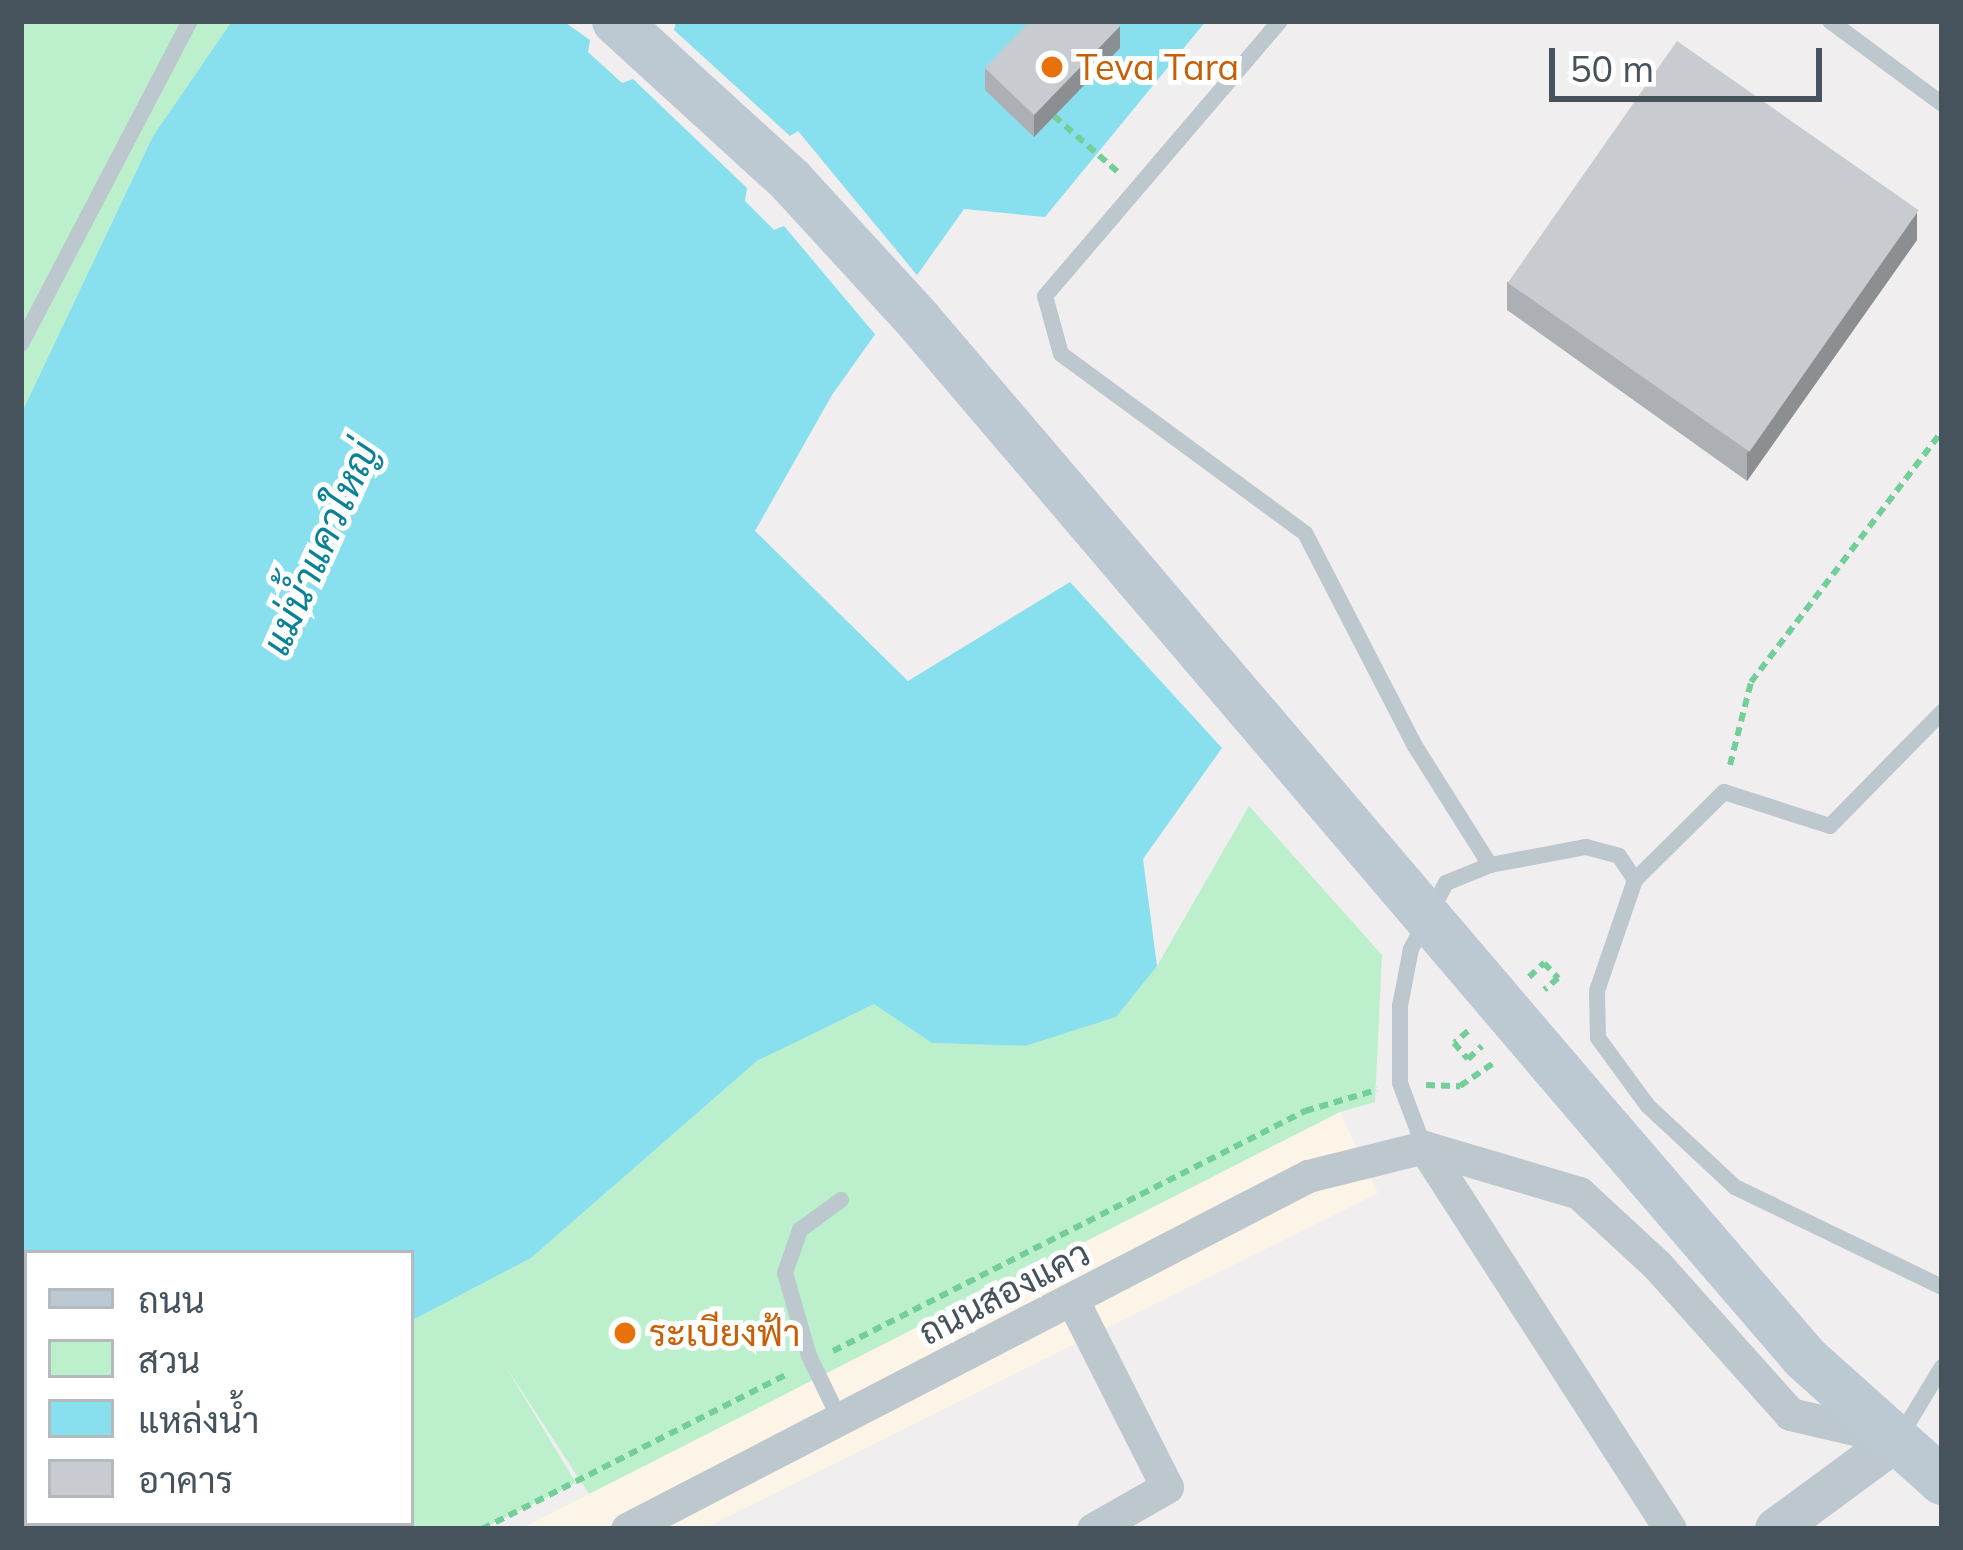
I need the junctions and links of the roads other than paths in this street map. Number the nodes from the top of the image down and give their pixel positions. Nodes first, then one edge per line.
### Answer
1 (190, 21) edge
2 (616, 21) edge
3 (1280, 21) edge
4 (1830, 21) edge
5 (1942, 104) edge
6 (21, 344) edge
7 (1942, 712) edge
8 (1490, 866) junction
9 (1635, 880) junction
10 (1424, 1147) junction
11 (841, 1200) dead end
12 (1942, 1287) edge
13 (1073, 1301) junction
14 (1942, 1367) edge
15 (840, 1420) junction
16 (1898, 1439) junction
17 (1942, 1481) edge
18 (627, 1529) edge
19 (1094, 1529) edge
20 (1670, 1529) edge
21 (1776, 1529) edge

1 - 6 lane
2 - 16 main road, bridge
3 - 8 lane
4 - 5 lane
7 - 9 lane
8 - 9 lane
8 - 10 lane
9 - 12 lane
10 - 13 street, ถนนสองแคว
10 - 16 street
10 - 20 street
11 - 15 lane
13 - 15 street, ถนนสองแคว
13 - 19 street
14 - 16 lane
15 - 18 street, ถนนสองแคว
16 - 17 main road
16 - 21 street

